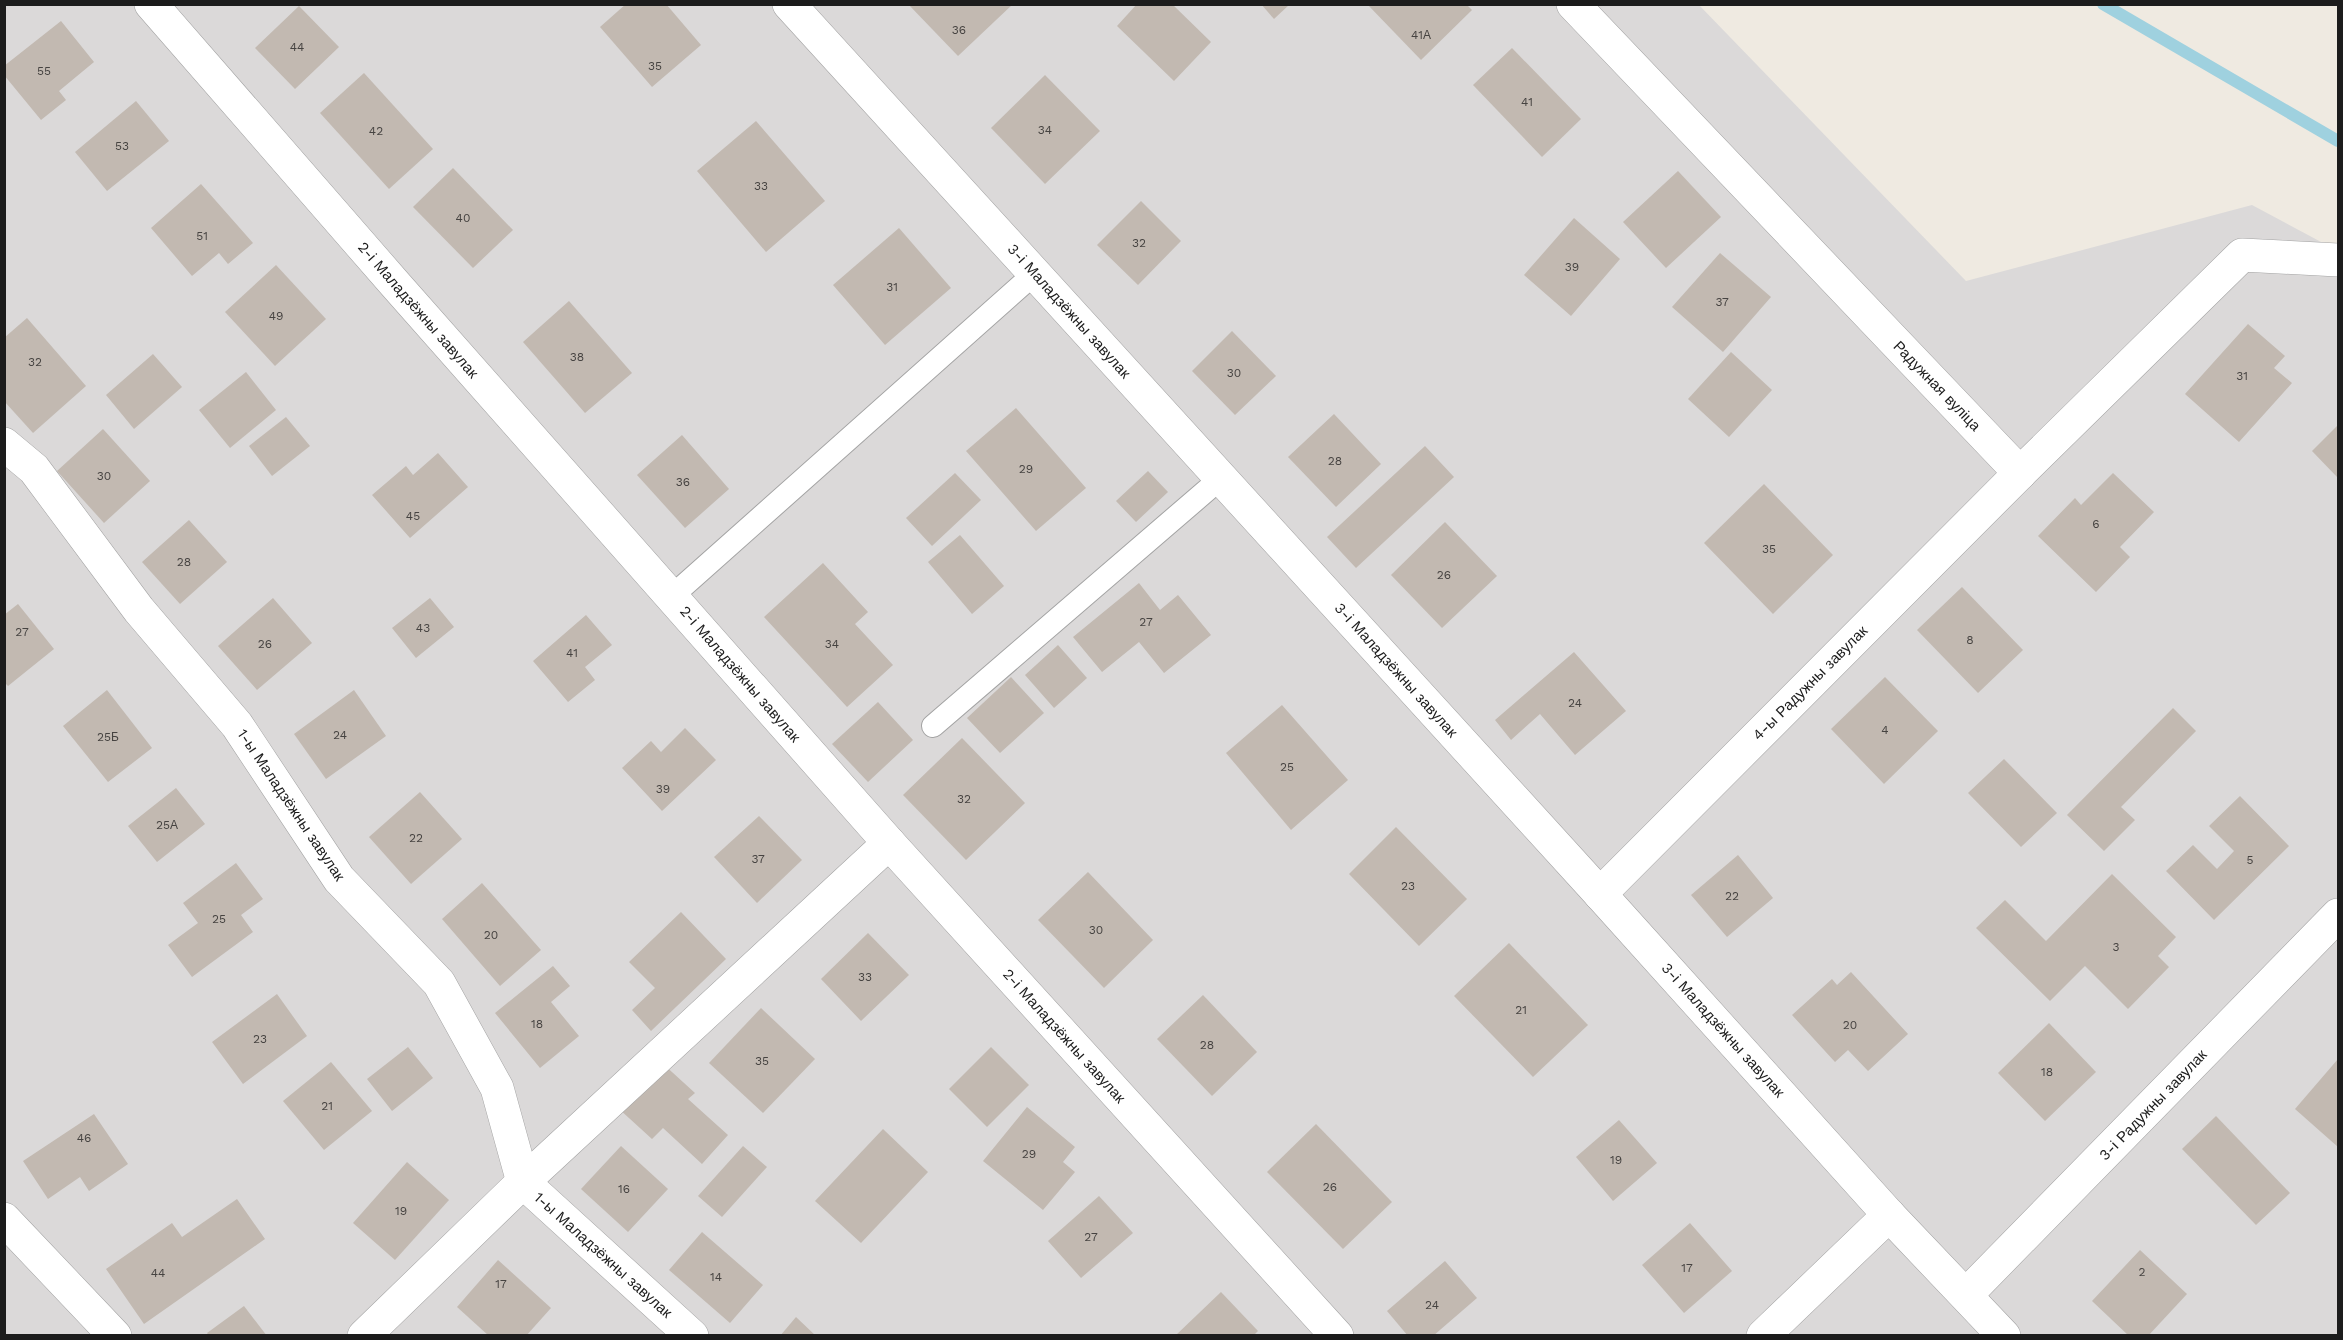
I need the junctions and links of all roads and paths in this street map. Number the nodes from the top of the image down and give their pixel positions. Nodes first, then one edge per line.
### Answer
1 (151, 4) edge
2 (789, 4) edge
3 (1573, 4) edge
4 (2338, 260) edge
5 (1034, 274) junction
6 (4, 444) edge
7 (2020, 472) junction
8 (1221, 478) junction
9 (671, 597) junction
10 (933, 726) dead end
11 (889, 843) junction
12 (1600, 894) junction
13 (2338, 915) edge
14 (523, 1182) junction
15 (1889, 1215) junction
16 (4, 1219) edge
17 (1966, 1295) junction
18 (115, 1335) edge
19 (364, 1335) edge
20 (693, 1335) edge
21 (1337, 1335) edge
22 (1763, 1335) edge
23 (2004, 1335) edge

1 - 9 street, 2-і Маладзёжны завулак
2 - 5 street, 3-і Маладзёжны завулак
3 - 7 street, Радужная вуліца
4 - 7 street
5 - 8 street, 3-і Маладзёжны завулак
5 - 9 lane
6 - 14 street, 1-ы Маладзёжны завулак
7 - 12 street, 4-ы Радужны завулак
8 - 10 lane
8 - 12 street, 3-і Маладзёжны завулак
9 - 11 street, 2-і Маладзёжны завулак
11 - 14 street
11 - 21 street, 2-і Маладзёжны завулак
12 - 15 street, 3-і Маладзёжны завулак
13 - 17 street, 3-і Радужны завулак
14 - 19 street
14 - 20 street, 1-ы Маладзёжны завулак
15 - 17 street, 3-і Маладзёжны завулак
15 - 22 street
16 - 18 street
17 - 23 street, 3-і Маладзёжны завулак

